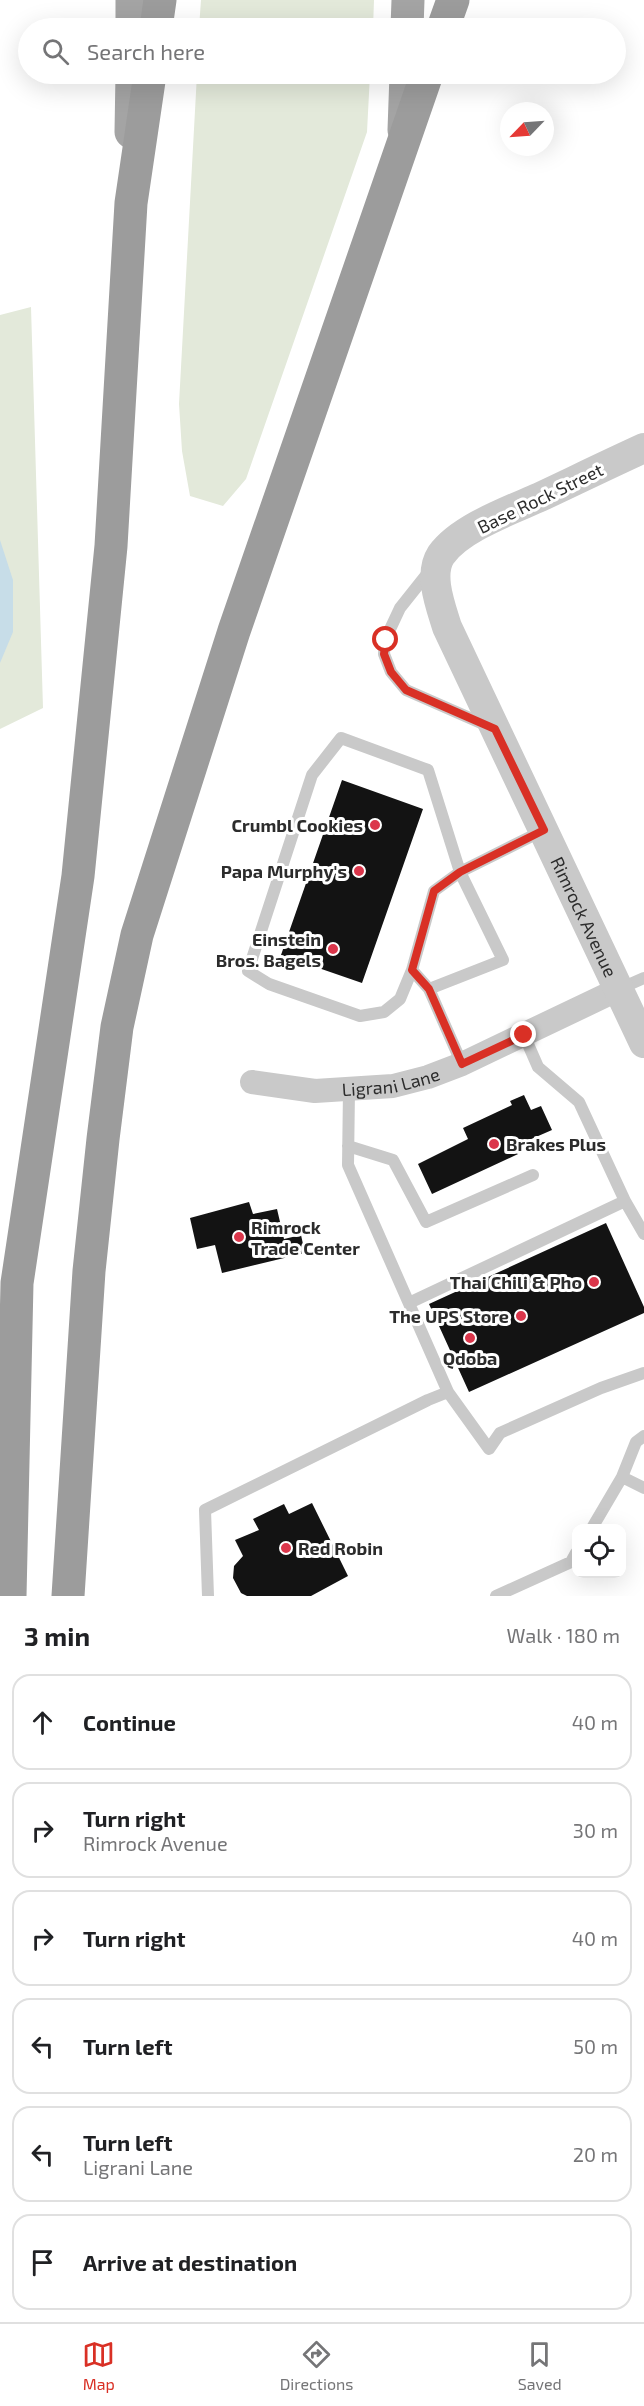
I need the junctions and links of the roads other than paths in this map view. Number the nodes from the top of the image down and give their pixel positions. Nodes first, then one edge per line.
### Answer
1 (132, 0) edge
2 (160, 0) edge
3 (408, 0) edge
4 (453, 0) edge
5 (132, 18) edge
6 (157, 18) edge
7 (407, 18) edge
8 (447, 18) edge
9 (132, 84) edge
10 (149, 84) edge
11 (406, 84) edge
12 (424, 84) edge
13 (403, 144) junction
14 (131, 203) junction
15 (644, 448) edge
16 (441, 556) junction
17 (495, 729) junction
18 (544, 830) junction
19 (460, 872) junction
20 (412, 970) junction
21 (632, 984) edge
22 (429, 989) junction
23 (524, 1035) junction
24 (644, 1043) edge
25 (462, 1064) junction
26 (252, 1082) dead end
27 (349, 1090) junction
28 (348, 1146) junction
29 (533, 1175) dead end
30 (625, 1201) junction
31 (644, 1234) edge
32 (409, 1303) junction
33 (644, 1373) edge
34 (448, 1392) junction
35 (644, 1436) edge
36 (622, 1477) junction
37 (644, 1488) edge
38 (594, 1524) edge
39 (572, 1560) edge
40 (10, 1596) edge
41 (68, 1596) edge
42 (208, 1596) edge
43 (496, 1596) edge

1 - 5 main road
2 - 6 highway
3 - 7 main road
4 - 8 highway
9 - 14 main road
10 - 14 highway
11 - 13 main road
12 - 13 highway
13 - 41 highway
14 - 40 highway
15 - 16 street, Base Rock Street
16 - 17 street, Rimrock Avenue
16 - 17 lane
17 - 18 street, Rimrock Avenue
18 - 19 lane
18 - 21 street, Rimrock Avenue
19 - 20 lane
19 - 20 lane
19 - 22 lane
20 - 22 lane
21 - 23 street, Ligrani Lane
21 - 24 street, Rimrock Avenue
22 - 25 lane
23 - 25 street, Ligrani Lane
23 - 30 lane
25 - 27 street, Ligrani Lane
26 - 27 street, Ligrani Lane
27 - 28 lane
28 - 29 lane
28 - 32 lane
30 - 31 lane
30 - 32 lane
32 - 34 lane
33 - 34 lane
34 - 42 lane
35 - 36 lane
36 - 37 lane
36 - 38 lane
39 - 43 lane

